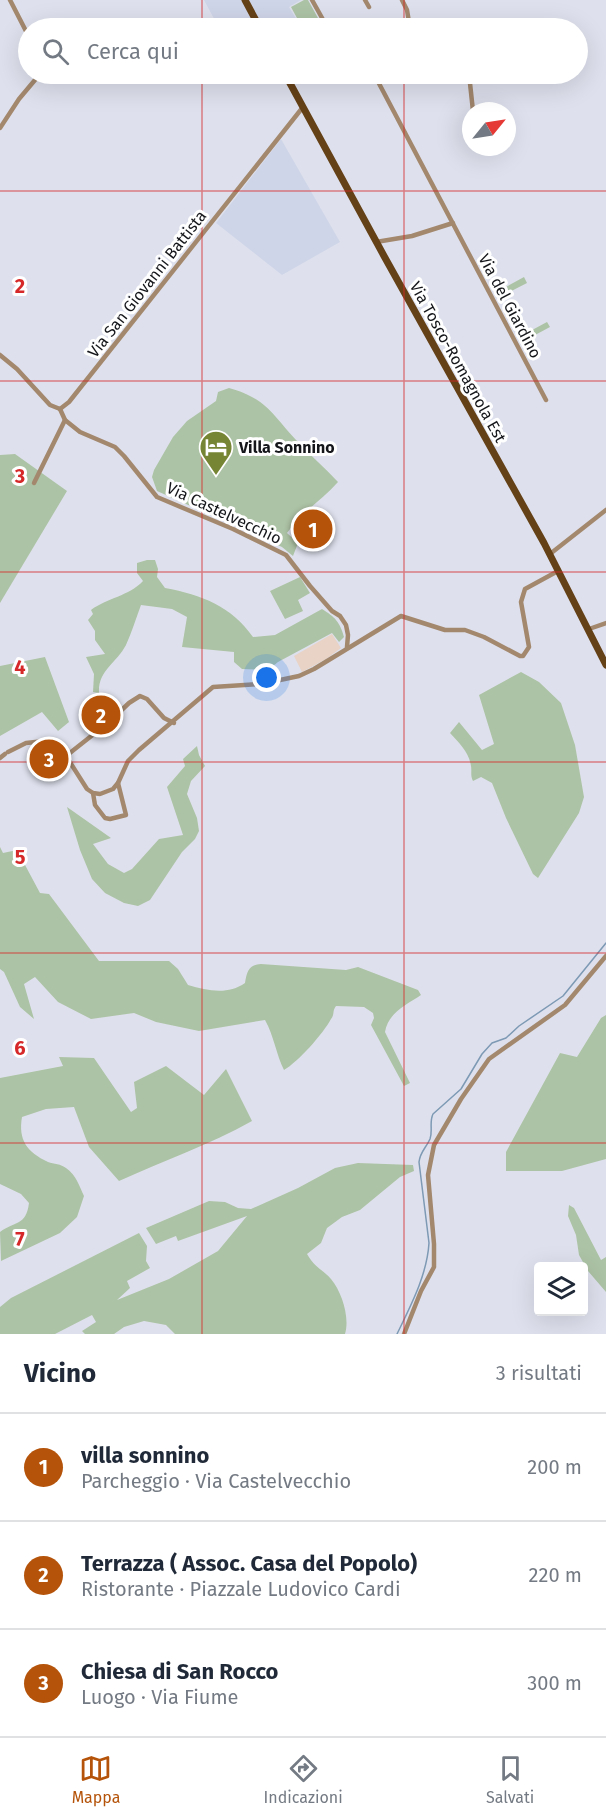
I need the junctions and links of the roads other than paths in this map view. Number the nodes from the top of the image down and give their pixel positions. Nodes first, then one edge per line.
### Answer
1 (10, 0) edge
2 (245, 0) edge
3 (312, 0) edge
4 (365, 0) edge
5 (402, 0) edge
6 (369, 7) dead end
7 (20, 18) edge
8 (255, 18) edge
9 (322, 18) edge
10 (408, 18) edge
11 (32, 84) edge
12 (290, 84) edge
13 (379, 84) edge
14 (470, 84) edge
15 (472, 102) edge
16 (303, 107) junction
17 (0, 128) edge
18 (453, 223) junction
19 (376, 242) junction
20 (0, 356) edge
21 (546, 400) dead end
22 (60, 409) junction
23 (65, 420) junction
24 (34, 483) dead end
25 (606, 510) edge
26 (550, 554) junction
27 (558, 570) junction
28 (606, 623) edge
29 (589, 629) junction
30 (347, 647) junction
31 (606, 665) edge
32 (174, 723) junction
33 (4, 755) edge
34 (66, 756) junction
35 (118, 783) junction
36 (93, 793) junction
37 (606, 956) edge
38 (404, 1334) edge

1 - 7 street
2 - 8 main road
3 - 9 street
4 - 6 street
5 - 10 street
11 - 17 street
12 - 16 main road, Via Tosco-Romagnola Est
13 - 18 street, Via del Giardino
14 - 15 street
16 - 19 main road, Via Tosco-Romagnola Est
16 - 22 street, Via San Giovanni Battista
18 - 19 street
18 - 21 street, Via del Giardino
19 - 26 main road, Via Tosco-Romagnola Est
20 - 22 street
22 - 23 street
23 - 24 street
23 - 30 street, Via Castelvecchio
25 - 26 street
26 - 27 main road, Via Tosco-Romagnola Est
27 - 29 main road, Via Tosco-Romagnola Est
27 - 30 street
28 - 29 street
29 - 31 main road, Via Tosco-Romagnola Est
30 - 32 street
32 - 34 street
32 - 35 street
33 - 34 street
34 - 36 street
35 - 36 street
35 - 36 street
37 - 38 street

